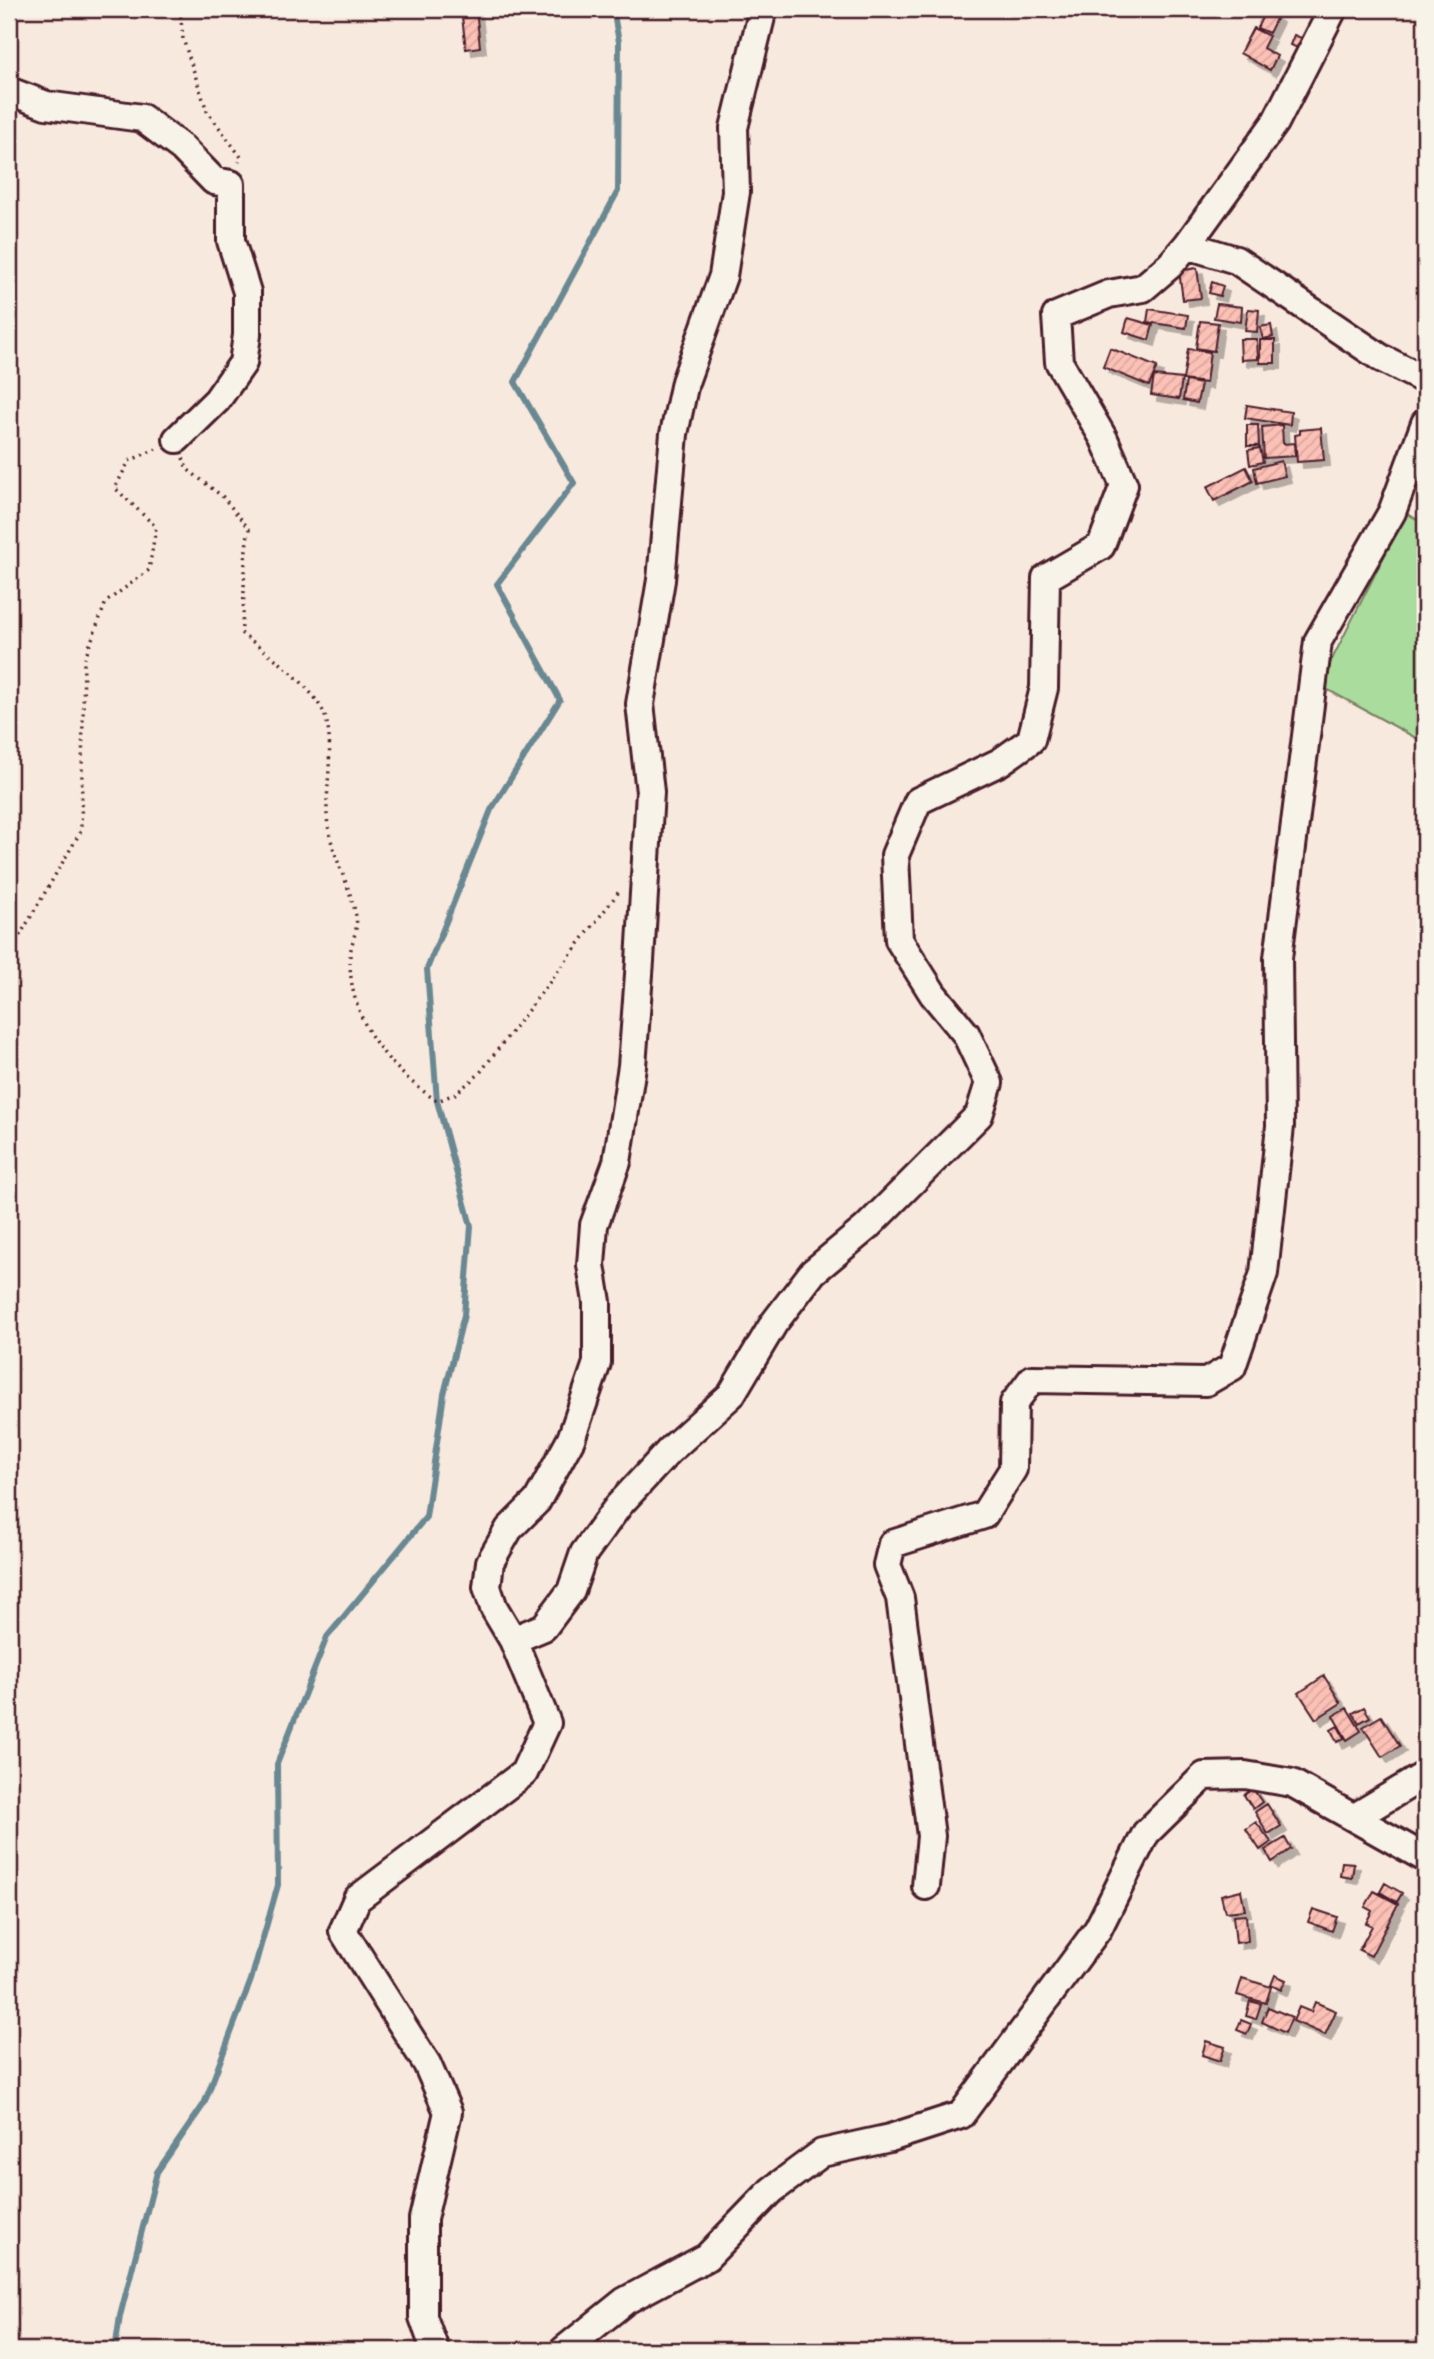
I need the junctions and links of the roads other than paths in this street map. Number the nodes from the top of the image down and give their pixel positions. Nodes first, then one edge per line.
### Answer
1 (764, 9) edge
2 (1333, 9) edge
3 (9, 91) edge
4 (1188, 244) junction
5 (1425, 380) edge
6 (1425, 424) edge
7 (177, 439) road end
8 (513, 1640) junction
9 (1425, 1775) edge
10 (1355, 1817) junction
11 (1425, 1858) edge
12 (926, 1886) dead end
13 (435, 2350) edge
14 (564, 2350) edge

1 - 8 street
2 - 4 street
3 - 7 street
4 - 5 street
4 - 8 street
6 - 12 street
8 - 13 street
9 - 10 street
10 - 11 street
10 - 14 street

